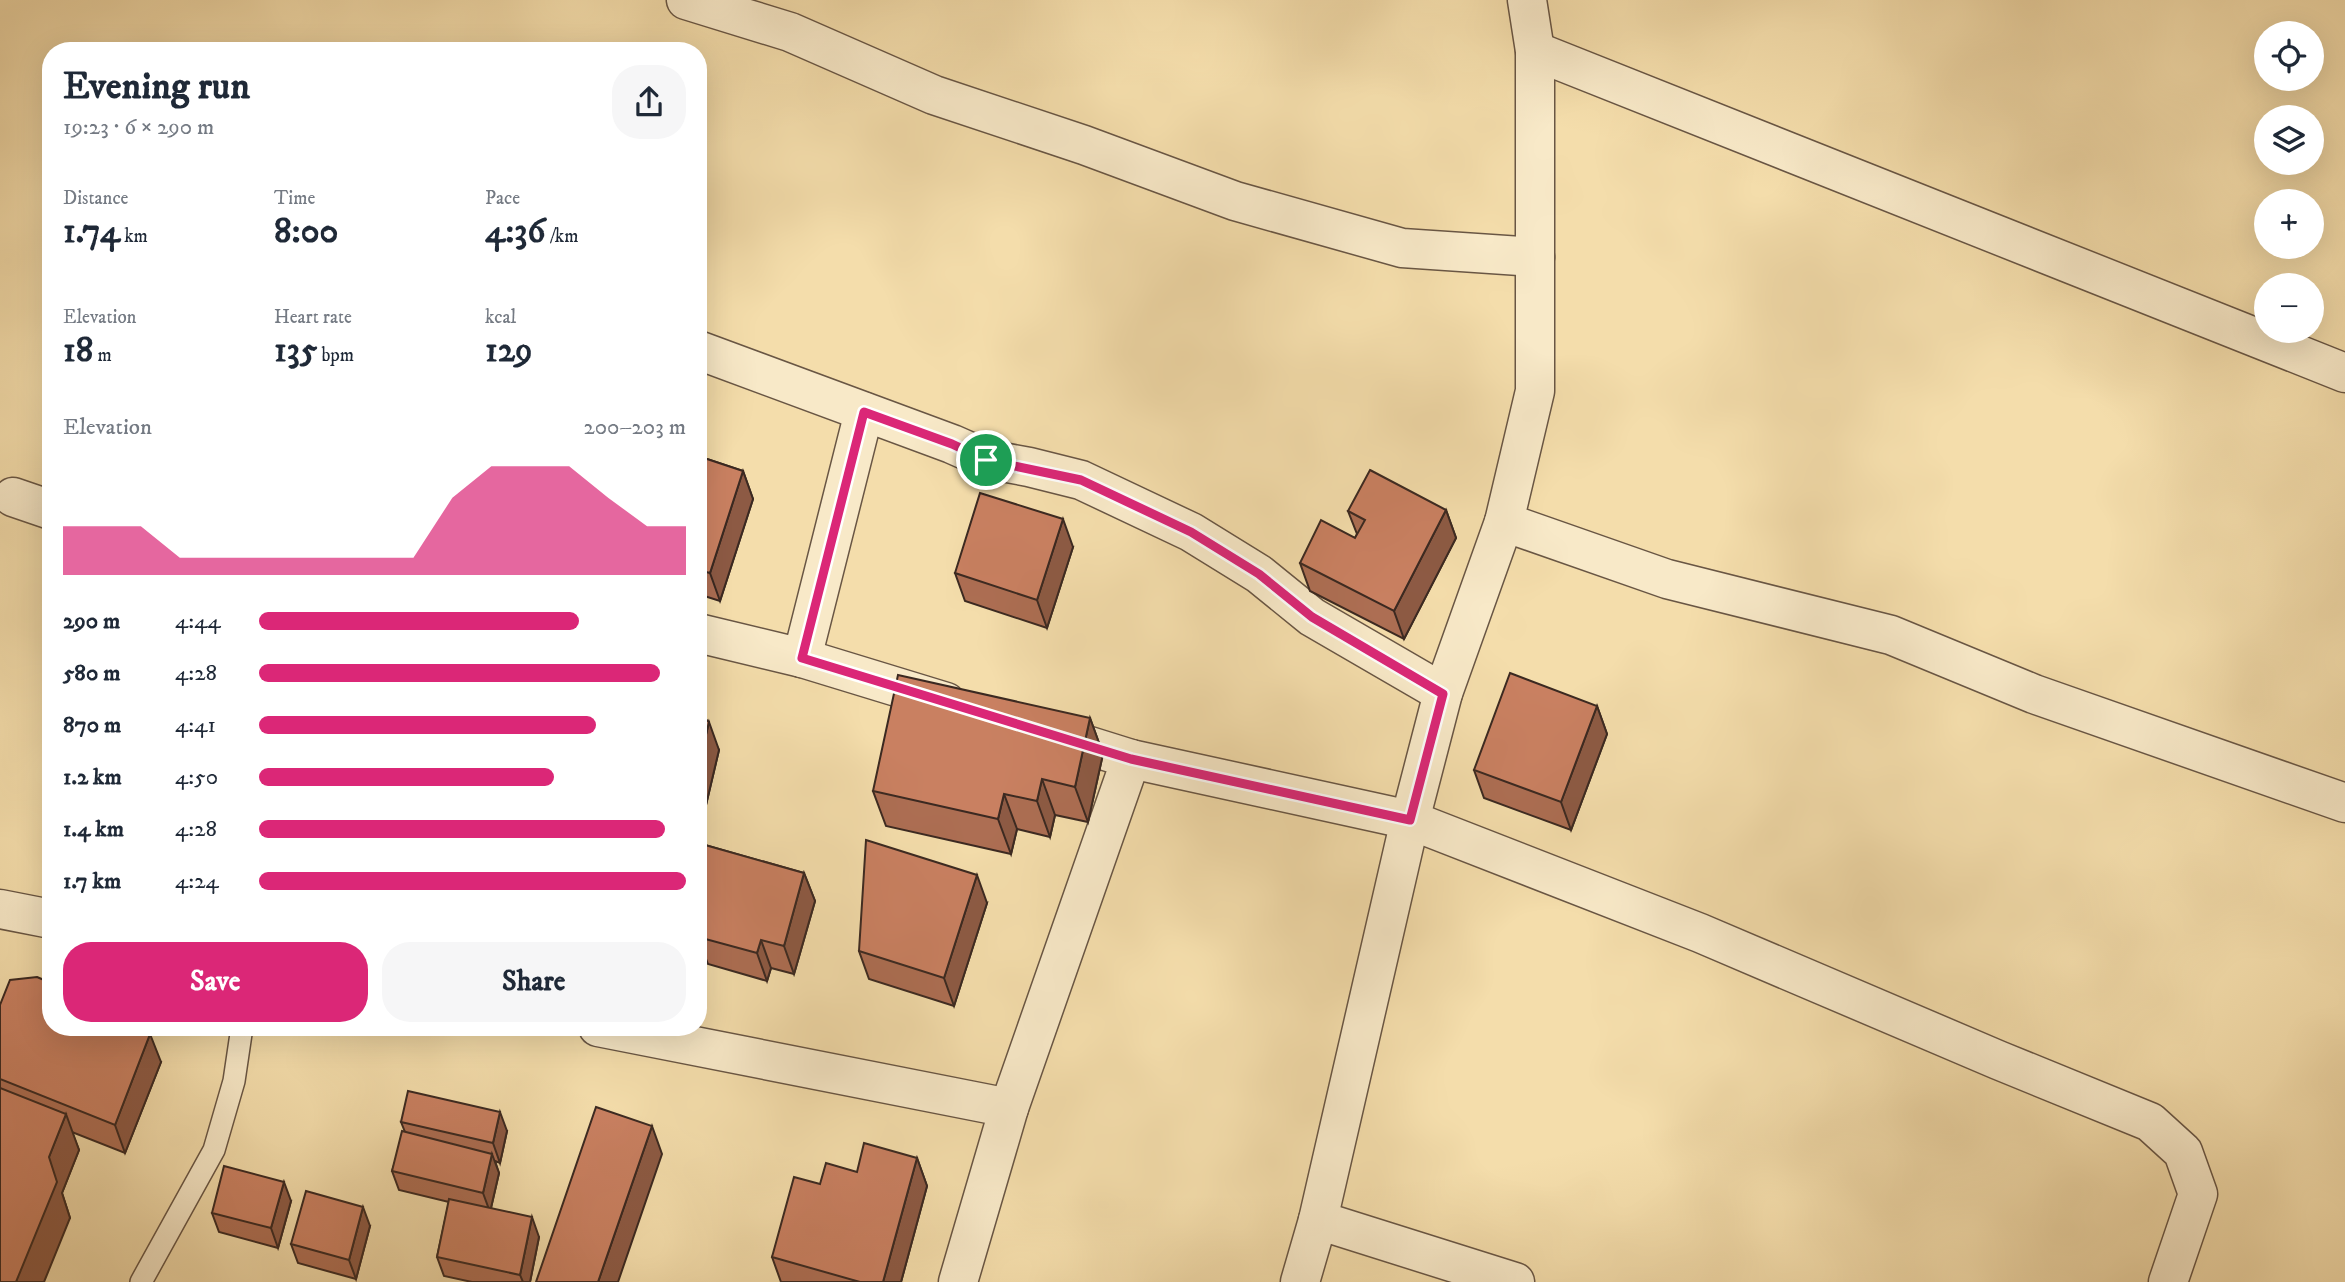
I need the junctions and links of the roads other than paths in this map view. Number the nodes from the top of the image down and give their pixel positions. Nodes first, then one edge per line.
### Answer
1 (686, 0) edge
2 (1527, 0) edge
3 (1535, 51) junction
4 (1535, 257) junction
5 (707, 354) edge
6 (2345, 373) edge
7 (864, 412) junction
8 (13, 497) dead end
9 (42, 507) edge
10 (1504, 522) junction
11 (707, 635) edge
12 (802, 658) junction
13 (1443, 694) junction
14 (973, 710) edge
15 (1013, 723) edge
16 (1131, 759) junction
17 (2345, 803) edge
18 (1410, 820) junction
19 (0, 909) edge
20 (42, 917) edge
21 (241, 1036) edge
22 (644, 1036) edge
23 (1009, 1108) junction
24 (1318, 1220) junction
25 (141, 1282) edge
26 (958, 1282) edge
27 (1300, 1282) edge
28 (1515, 1282) edge
29 (2168, 1282) edge

1 - 4 street
2 - 3 street
3 - 4 street
3 - 6 street
4 - 10 street
5 - 7 street
7 - 12 street
7 - 13 street
8 - 9 street
10 - 13 street
10 - 17 street
11 - 12 street
12 - 14 street
13 - 18 street
15 - 16 street
16 - 18 street
16 - 23 street
18 - 24 street
18 - 29 street
19 - 20 street
21 - 25 lane
22 - 23 street
23 - 26 street
24 - 27 street
24 - 28 street

